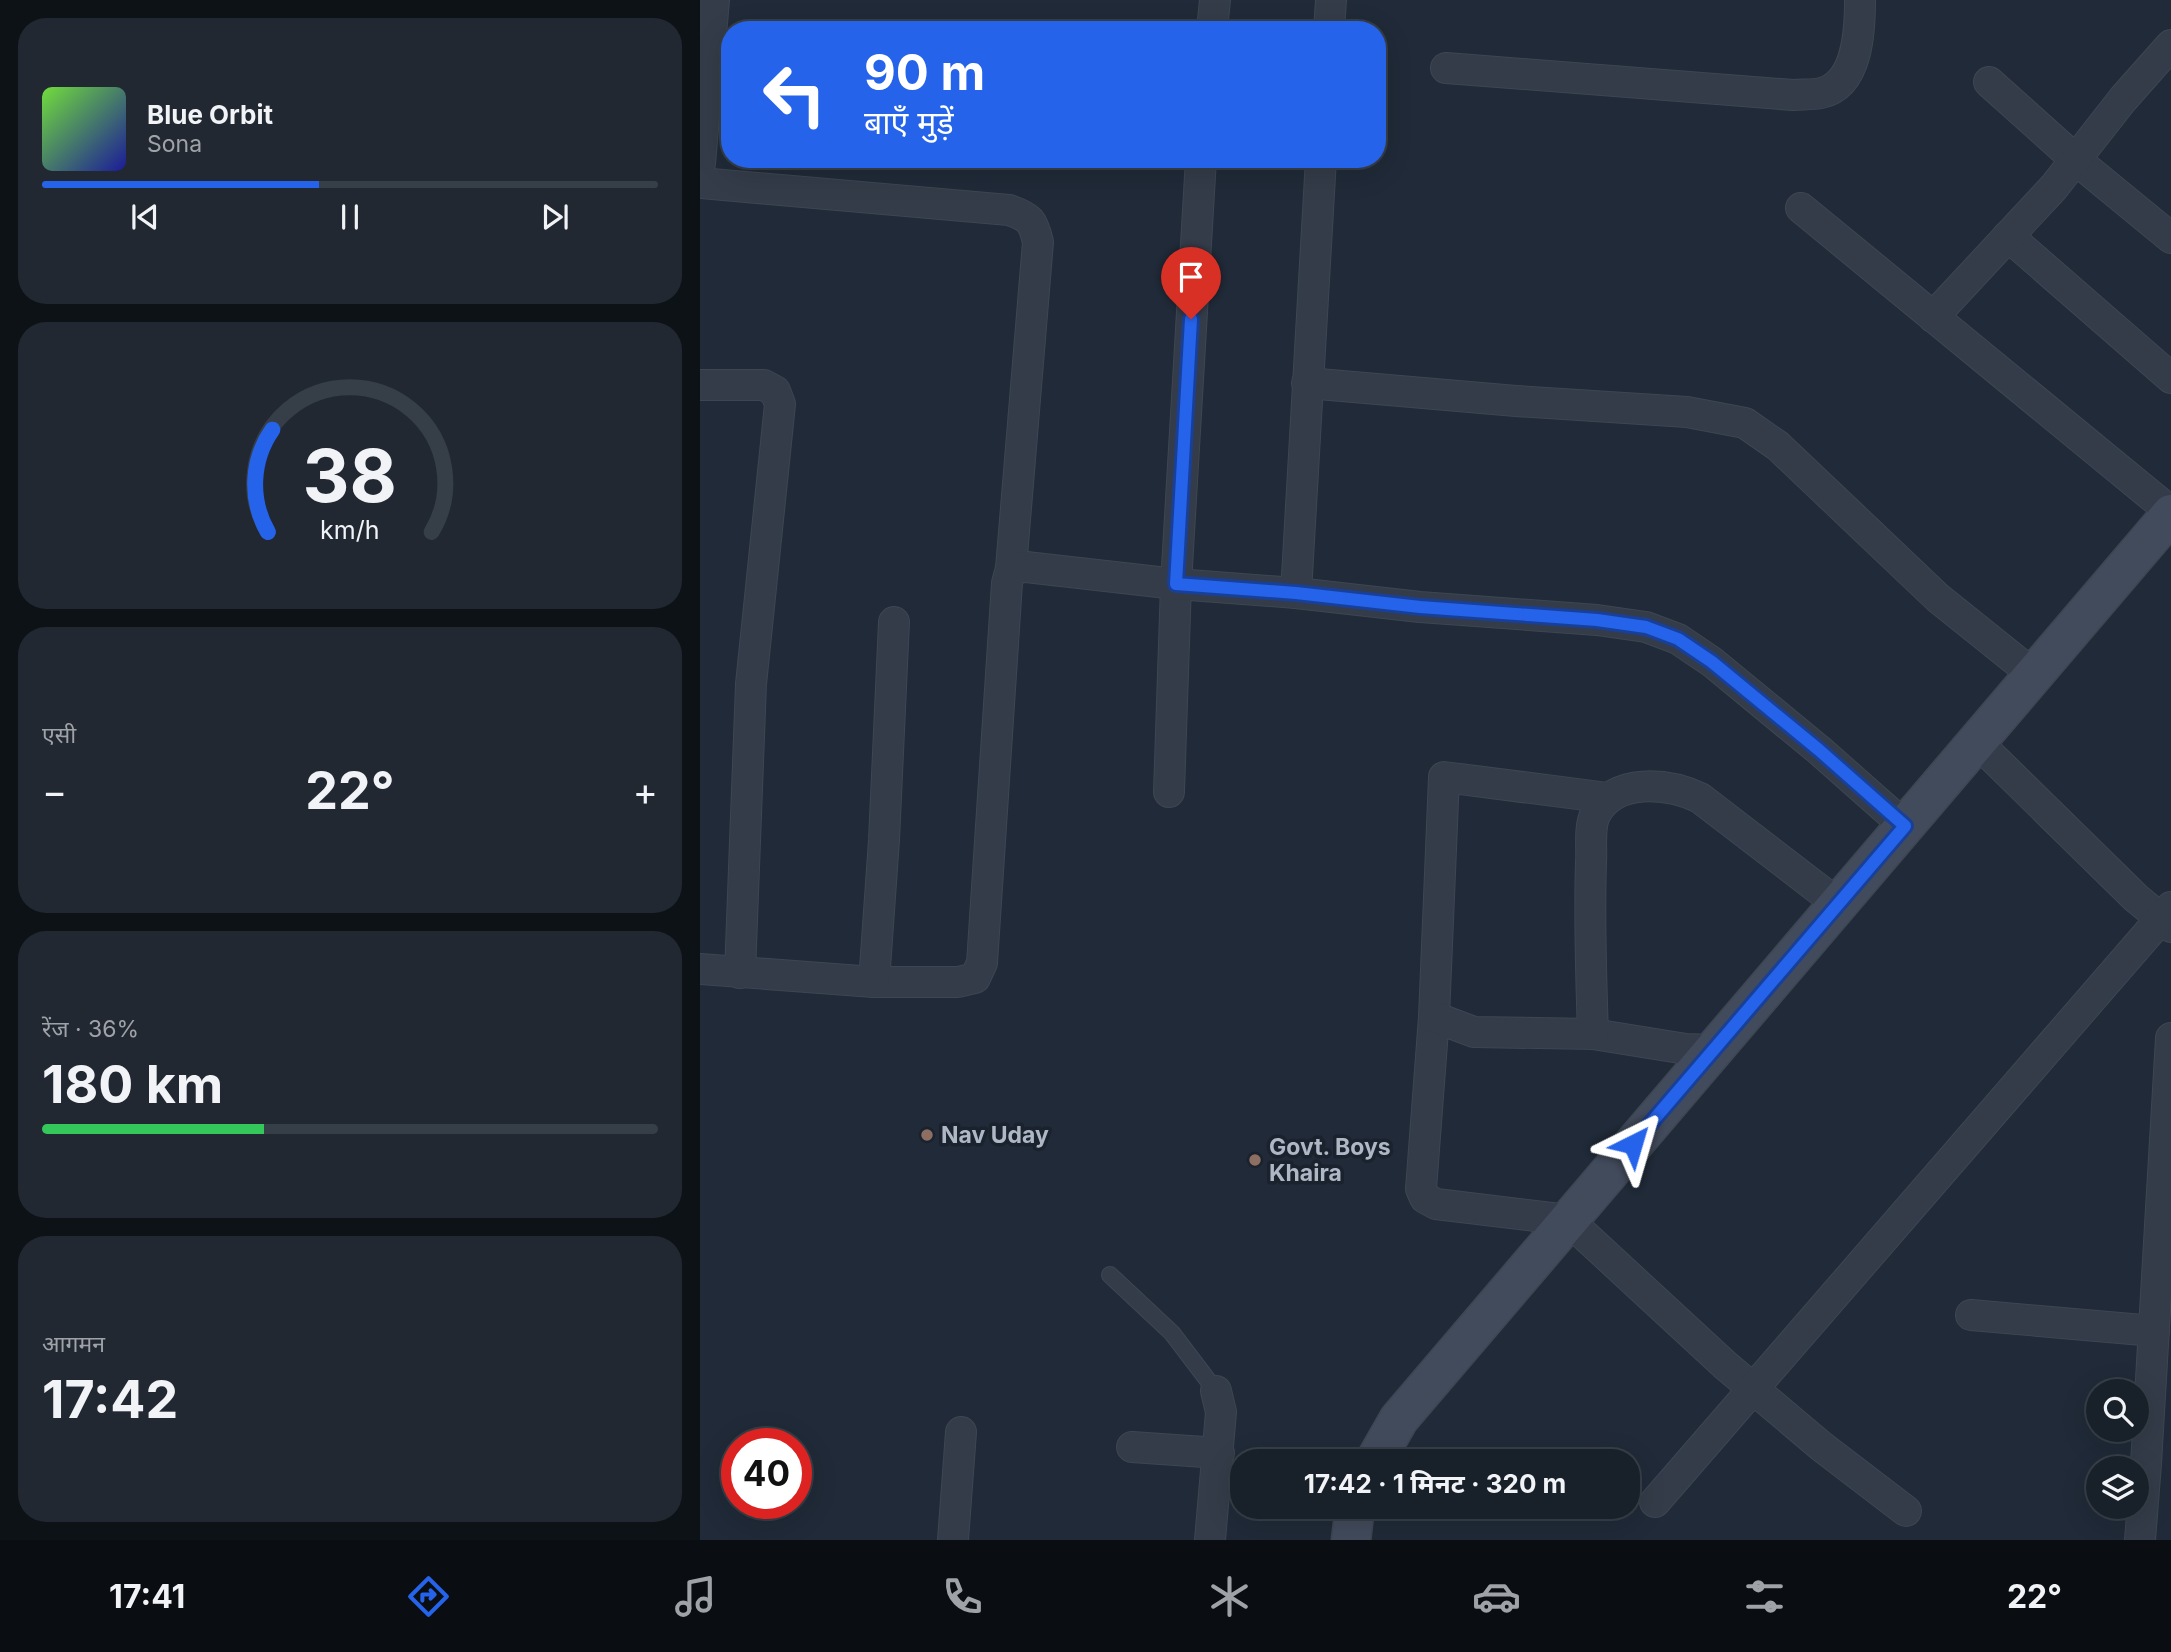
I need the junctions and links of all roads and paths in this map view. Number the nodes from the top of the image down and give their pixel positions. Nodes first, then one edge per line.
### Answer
1 (714, 0) edge
2 (1215, 0) edge
3 (1331, 0) edge
4 (1860, 0) edge
5 (1213, 21) edge
6 (1330, 21) edge
7 (2171, 46) edge
8 (1446, 68) dead end
9 (1990, 82) dead end
10 (2076, 160) junction
11 (700, 164) edge
12 (1199, 168) edge
13 (1320, 168) edge
14 (700, 183) edge
15 (1801, 208) dead end
16 (2008, 236) junction
17 (2171, 238) edge
18 (1933, 317) junction
19 (2171, 379) edge
20 (1307, 383) junction
21 (700, 385) edge
22 (2171, 513) edge
23 (1010, 568) junction
24 (1176, 584) junction
25 (1296, 593) junction
26 (894, 622) dead end
27 (2034, 675) junction
28 (1977, 742) junction
29 (1169, 792) dead end
30 (1608, 798) junction
31 (1905, 826) junction
32 (1838, 904) junction
33 (2168, 918) edge
34 (700, 969) edge
35 (740, 973) junction
36 (874, 982) junction
37 (1434, 1017) junction
38 (1593, 1034) junction
39 (2171, 1038) edge
40 (1713, 1050) junction
41 (1568, 1220) junction
42 (1110, 1275) dead end
43 (1971, 1315) dead end
44 (2154, 1331) junction
45 (1753, 1389) junction
46 (1216, 1391) joint
47 (961, 1432) dead end
48 (1132, 1447) dead end
49 (1382, 1449) edge
50 (1219, 1453) junction
51 (1655, 1502) dead end
52 (1906, 1511) dead end
53 (1353, 1519) edge
54 (953, 1540) edge
55 (1210, 1540) edge
56 (1350, 1540) edge
57 (2140, 1540) edge

1 - 11 street
2 - 5 street
3 - 6 street
4 - 8 street
7 - 10 street
9 - 10 street
10 - 16 street
10 - 17 street
12 - 24 street
13 - 20 street
14 - 23 street
15 - 18 street
16 - 18 street
16 - 19 street
18 - 22 street
20 - 25 street
20 - 27 street
21 - 35 street
22 - 27 street
23 - 24 street
23 - 36 street
24 - 25 street
24 - 29 street
25 - 31 street
26 - 36 street
27 - 28 street
28 - 31 street
28 - 33 street
30 - 32 street
30 - 37 street
30 - 38 street
31 - 32 street
32 - 40 street
33 - 45 street
34 - 35 street
35 - 36 street
37 - 38 street
37 - 41 street
38 - 40 street
39 - 44 street
40 - 41 street
41 - 45 street
41 - 49 street
42 - 46 lane
43 - 44 street
44 - 57 street
45 - 51 street
45 - 52 street
46 - 50 street
47 - 54 street
48 - 50 street
50 - 55 street
53 - 56 street

